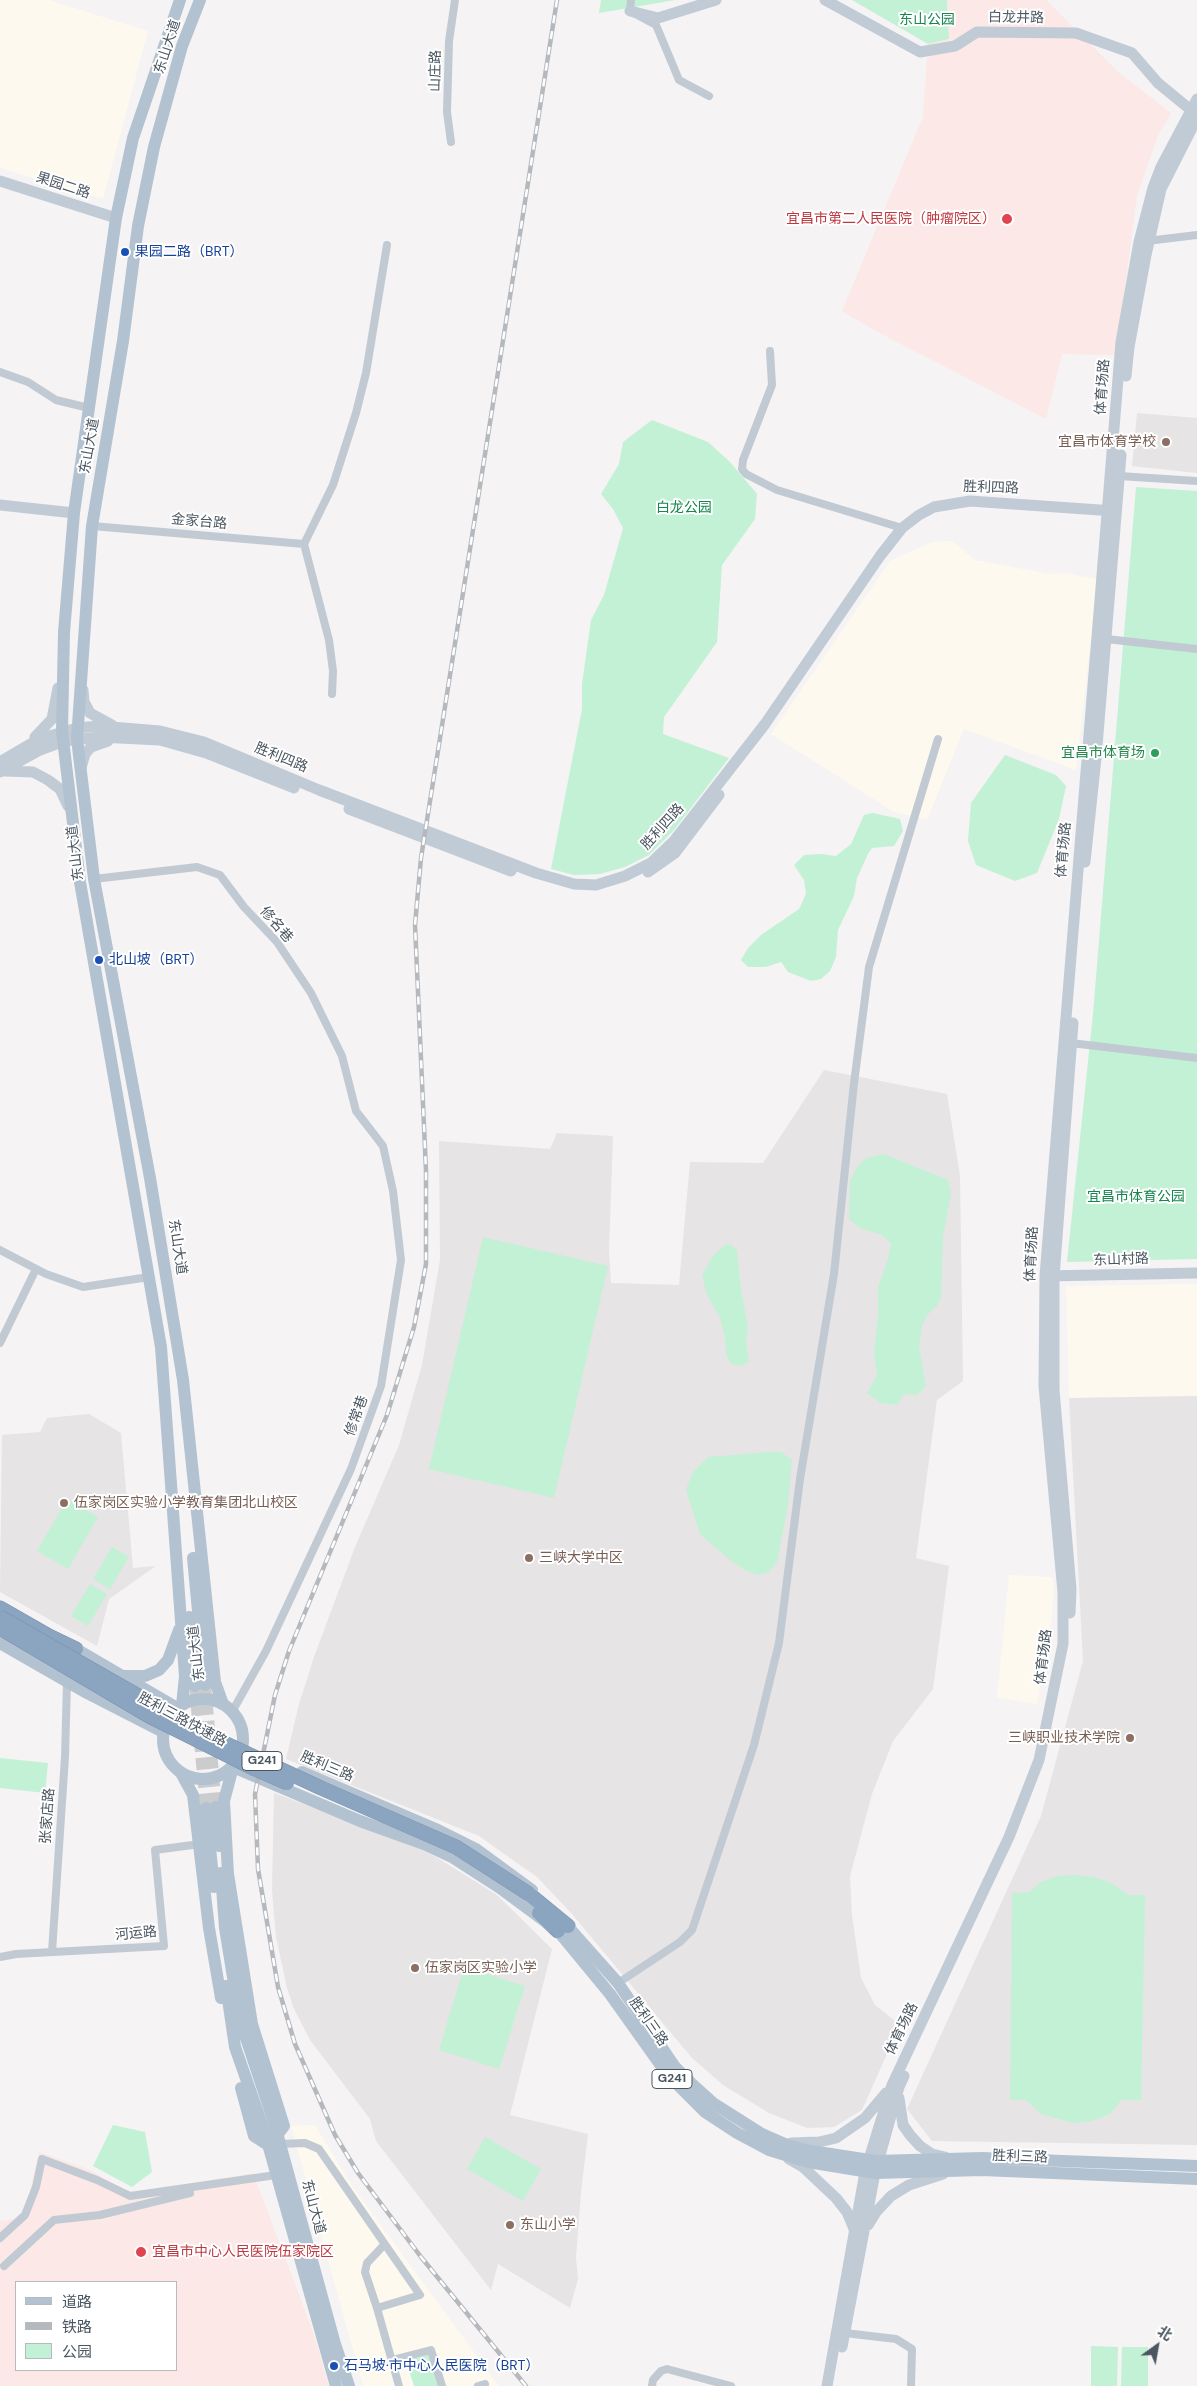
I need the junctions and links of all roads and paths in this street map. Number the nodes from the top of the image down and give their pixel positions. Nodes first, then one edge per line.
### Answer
1 (180, 0) edge
2 (200, 0) edge
3 (456, 0) edge
4 (716, 0) edge
5 (825, 0) edge
6 (630, 6) edge
7 (709, 96) dead end
8 (1197, 99) edge
9 (1197, 116) edge
10 (451, 142) dead end
11 (0, 181) edge
12 (116, 218) junction
13 (1197, 235) edge
14 (1144, 242) junction
15 (387, 245) dead end
16 (770, 351) dead end
17 (0, 372) edge
18 (89, 408) junction
19 (1119, 476) junction
20 (1197, 481) edge
21 (0, 505) edge
22 (74, 513) junction
23 (1111, 515) junction
24 (92, 526) junction
25 (902, 528) junction
26 (304, 544) junction
27 (64, 632) junction
28 (1106, 638) junction
29 (82, 647) junction
30 (1197, 649) edge
31 (332, 694) dead end
32 (121, 733) junction
33 (70, 734) junction
34 (938, 739) dead end
35 (2, 766) edge
36 (81, 772) junction
37 (71, 812) junction
38 (94, 879) junction
39 (1071, 1044) junction
40 (1197, 1058) edge
41 (356, 1111) joint
42 (0, 1250) edge
43 (36, 1270) junction
44 (1197, 1273) edge
45 (1049, 1276) junction
46 (149, 1277) junction
47 (0, 1344) edge
48 (177, 1346) junction
49 (161, 1347) junction
50 (0, 1602) edge
51 (0, 1608) edge
52 (0, 1617) edge
53 (181, 1623) junction
54 (0, 1628) edge
55 (0, 1643) edge
56 (76, 1649) junction
57 (122, 1676) junction
58 (67, 1682) junction
59 (179, 1706) junction
60 (228, 1708) junction
61 (163, 1732) junction
62 (242, 1746) junction
63 (233, 1767) junction
64 (181, 1773) junction
65 (211, 1808) tunnel mouth
66 (200, 1844) junction
67 (526, 1896) junction
68 (563, 1928) junction
69 (52, 1952) junction
70 (0, 1957) edge
71 (618, 1983) junction
72 (896, 2086) junction
73 (275, 2141) junction
74 (780, 2148) junction
75 (954, 2165) junction
76 (872, 2166) junction
77 (1197, 2166) edge
78 (276, 2175) junction
79 (1197, 2179) edge
80 (218, 2185) junction
81 (859, 2230) junction
82 (0, 2238) edge
83 (384, 2245) junction
84 (4, 2266) dead end
85 (377, 2308) junction
86 (845, 2333) junction
87 (392, 2360) junction
88 (336, 2386) edge
89 (349, 2386) edge
90 (400, 2386) edge
91 (442, 2386) edge
92 (652, 2386) edge
93 (731, 2386) edge
94 (827, 2386) edge
95 (835, 2386) edge
96 (911, 2386) edge

1 - 12 main road, 东山大道
2 - 24 main road, 东山大道
3 - 10 street, 山庄路
4 - 6 main road
5 - 9 main road, 白龙井路, bridge
6 - 7 street
8 - 14 main road, 体育场路
9 - 14 main road, 体育场路
11 - 12 main road, 果园二路
12 - 18 main road, 东山大道
13 - 14 street
14 - 19 main road, 体育场路
14 - 23 main road, 体育场路
15 - 26 street
16 - 25 street
17 - 18 street
18 - 22 main road, 东山大道
19 - 20 street
19 - 23 main road, 体育场路
21 - 22 main road
22 - 27 main road, 东山大道
23 - 25 main road, 胜利四路
23 - 28 main road, 体育场路
23 - 32 main road, 胜利四路
23 - 45 main road, 体育场路
24 - 26 street, 金家台路
24 - 29 main road, 东山大道
25 - 32 main road, 胜利四路
26 - 31 street
27 - 33 main road, 东山大道
27 - 35 main road
28 - 30 street
28 - 39 main road, 体育场路
29 - 32 main road
29 - 33 main road, 东山大道
32 - 33 main road, 胜利四路
32 - 36 main road
33 - 35 main road, 胜利四路
33 - 36 main road, 东山大道
33 - 37 main road, 东山大道
34 - 71 street
35 - 37 main road
36 - 38 main road, 东山大道
37 - 46 main road, 东山大道
38 - 41 street, 修名巷
38 - 48 main road, 东山大道
39 - 40 street
39 - 45 main road, 体育场路
41 - 60 street, 修常巷
42 - 43 street
43 - 46 street
43 - 47 street
44 - 45 main road, 东山村路
45 - 72 main road, 体育场路
46 - 49 main road, 东山大道
48 - 49 main road
48 - 60 main road, 东山大道
49 - 53 main road, 东山大道
50 - 56 main road
51 - 56 highway
52 - 67 highway, 胜利三路快速路 / G241, bridge
53 - 57 main road
53 - 59 main road, 东山大道
54 - 67 highway, 胜利三路快速路 / G241, bridge
55 - 58 main road
56 - 57 main road
57 - 59 main road
58 - 61 main road
58 - 69 street, 张家店路
59 - 60 main road
59 - 61 main road
60 - 62 main road
61 - 64 main road
62 - 63 main road
62 - 68 main road, 胜利三路 / G241
63 - 64 main road
63 - 68 main road, 胜利三路 / G241
63 - 73 main road
64 - 66 main road
65 - 73 main road, 东山大道
66 - 69 street, 河运路
66 - 73 main road
67 - 68 highway, G241
68 - 71 main road, 胜利三路 / G241
68 - 74 main road, 胜利三路 / G241
69 - 70 street, 河运路
71 - 74 main road, 胜利三路 / G241
72 - 74 main road
72 - 75 main road
72 - 76 main road, 体育场路
73 - 78 main road, 东山大道
73 - 83 street
73 - 89 main road, 东山大道
74 - 76 main road, 胜利三路 / G241
74 - 81 main road
75 - 76 main road, 胜利三路 / G241
75 - 77 main road, 胜利三路 / G241
75 - 79 main road, 胜利三路 / G241
75 - 81 main road
76 - 81 main road, 体育场路
78 - 80 street
78 - 88 main road, 东山大道
80 - 82 street
80 - 84 street
81 - 86 main road, 体育场路
81 - 94 main road, 体育场路
83 - 85 street
83 - 85 street
85 - 87 street
86 - 95 main road, 体育场路
86 - 96 street
87 - 90 street
87 - 91 street
92 - 93 street

